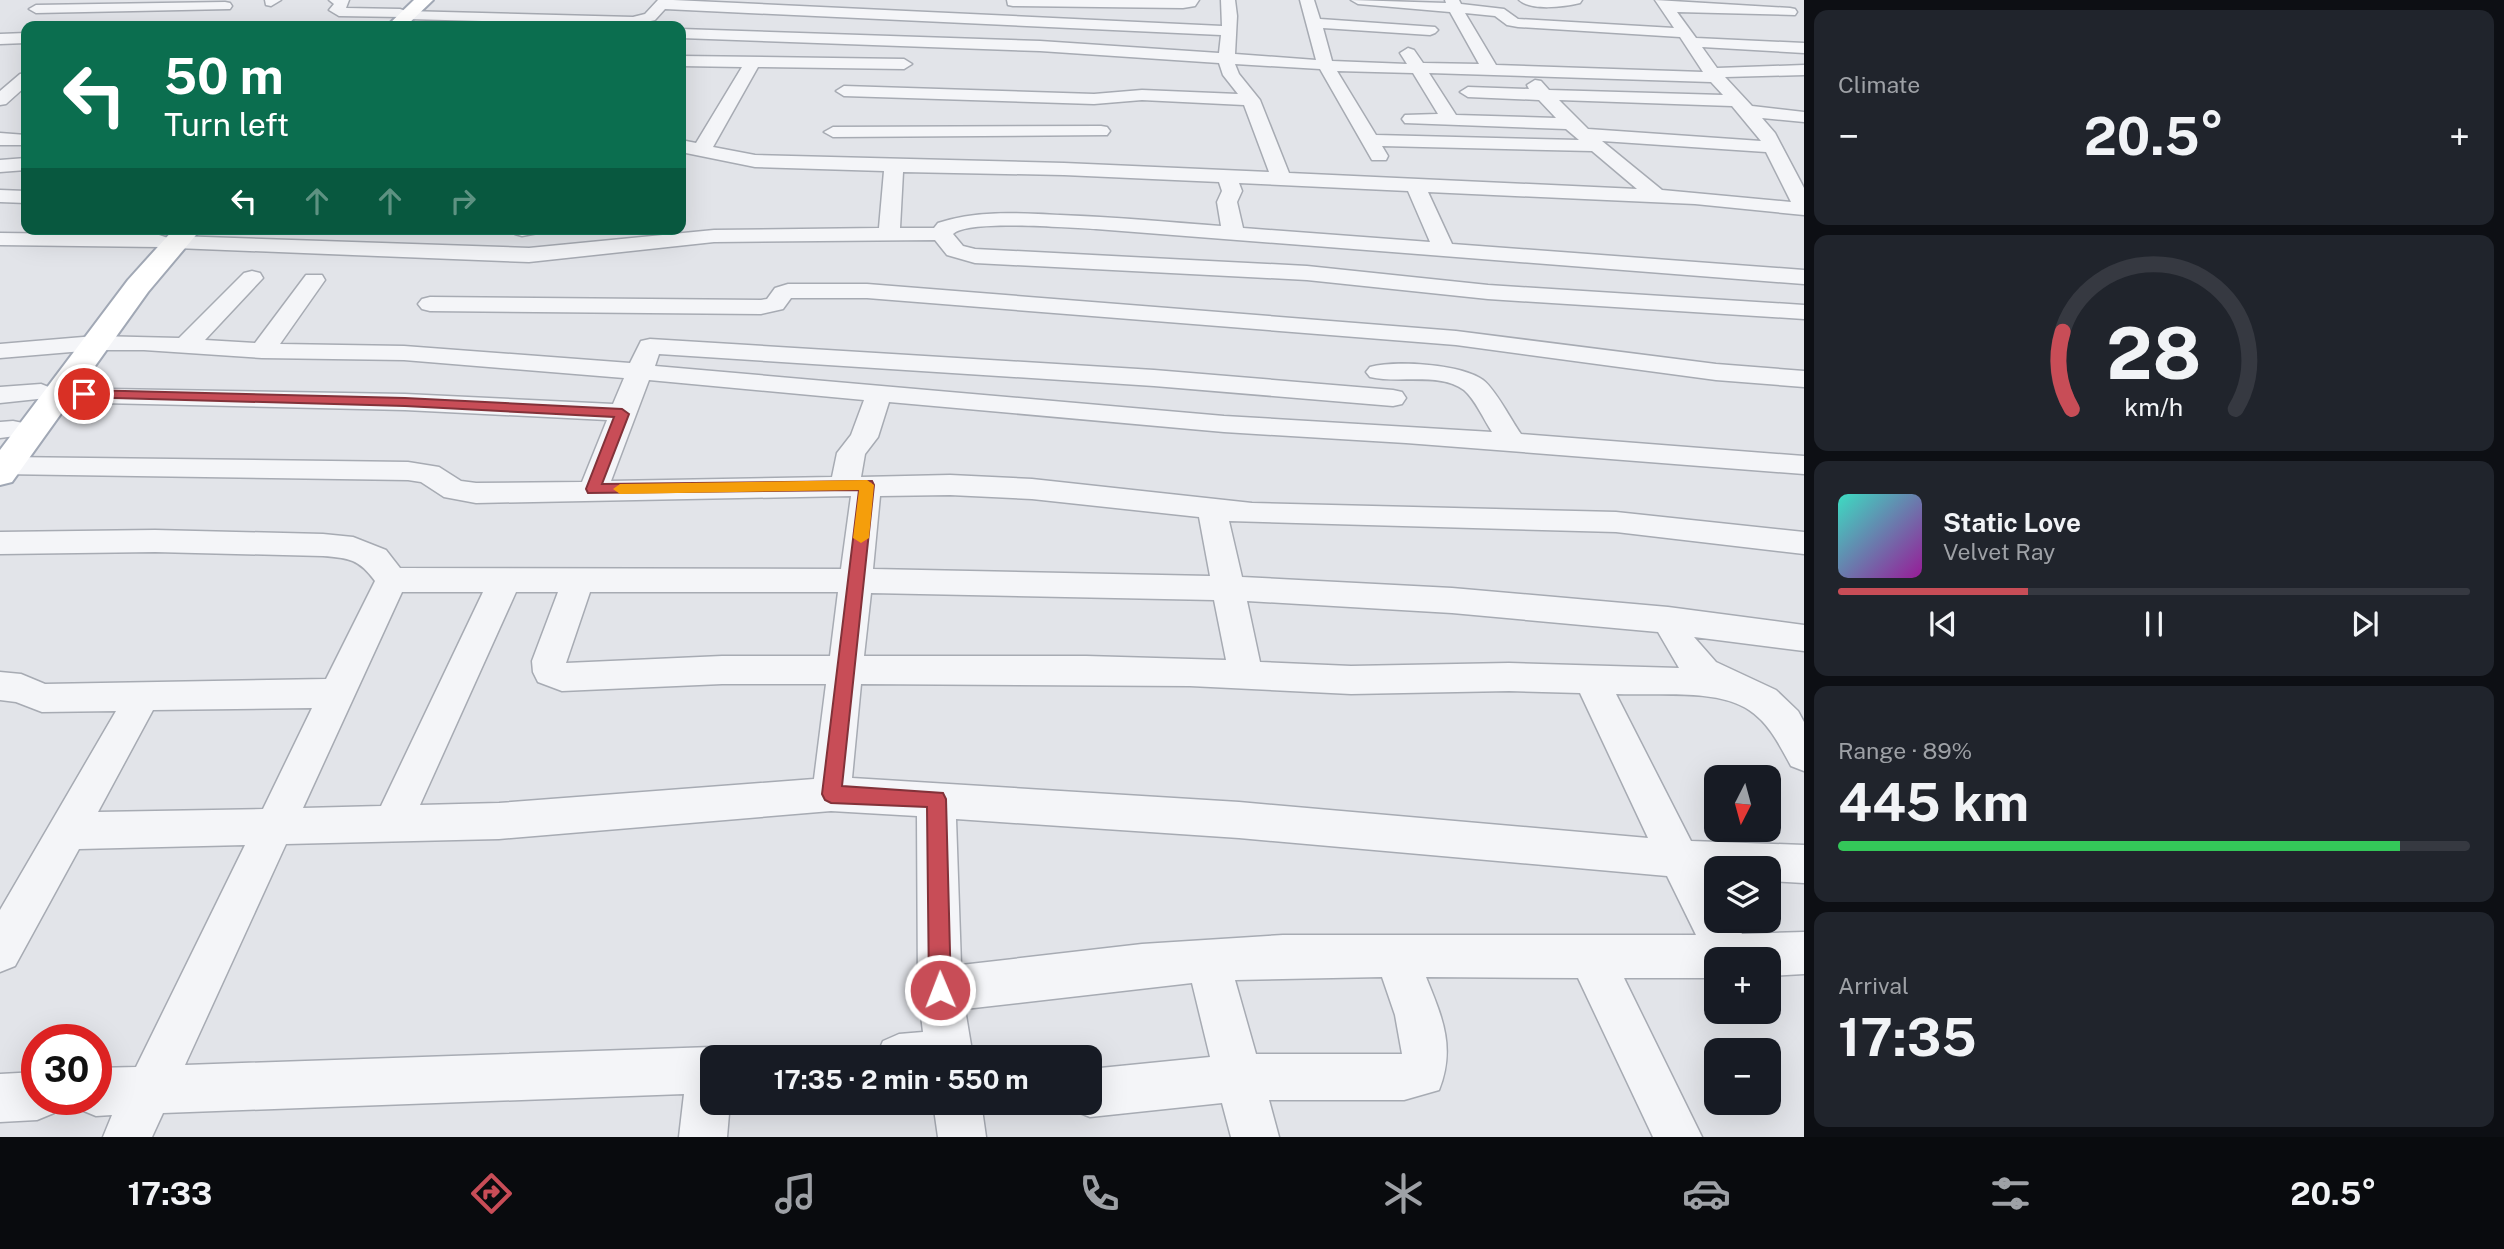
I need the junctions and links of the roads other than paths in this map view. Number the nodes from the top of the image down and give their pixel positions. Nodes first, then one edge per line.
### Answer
1 (336, 0) edge
2 (424, 0) edge
3 (1192, 0) edge
4 (1228, 0) edge
5 (1307, 0) edge
6 (1358, 0) edge
7 (1526, 0) edge
8 (1575, 0) edge
9 (1001, 1) edge
10 (1378, 1) edge
11 (664, 2) edge
12 (1431, 3) edge
13 (588, 4) dead end
14 (730, 4) edge
15 (1453, 4) edge
16 (1665, 4) edge
17 (225, 6) dead end
18 (1787, 7) edge
19 (109, 12) edge
20 (405, 14) edge
21 (569, 19) junction
22 (48, 21) edge
23 (1804, 22) edge
24 (1314, 23) junction
25 (1535, 24) junction
26 (21, 27) edge
27 (1391, 27) junction
28 (1430, 30) dead end
29 (1229, 31) junction
30 (686, 33) edge
31 (1686, 37) junction
32 (0, 39) edge
33 (857, 41) junction
34 (1553, 43) dead end
35 (1804, 48) edge
36 (686, 61) edge
37 (753, 62) junction
38 (851, 63) junction
39 (920, 64) dead end
40 (1229, 69) junction
41 (1416, 69) junction
42 (1490, 69) junction
43 (21, 70) edge
44 (1525, 70) junction
45 (1804, 70) edge
46 (1329, 71) junction
47 (1204, 74) dead end
48 (1714, 75) junction
49 (1, 76) edge
50 (719, 80) dead end
51 (750, 81) junction
52 (21, 85) edge
53 (841, 86) junction
54 (1468, 92) dead end
55 (1541, 93) junction
56 (1251, 100) junction
57 (3, 108) edge
58 (1079, 116) dead end
59 (1669, 117) dead end
60 (1804, 117) edge
61 (1411, 119) dead end
62 (1450, 120) junction
63 (1751, 123) junction
64 (833, 132) junction
65 (1585, 135) junction
66 (1791, 135) dead end
67 (1649, 138) junction
68 (0, 139) edge
69 (21, 140) edge
70 (1370, 140) junction
71 (691, 149) edge
72 (21, 164) edge
73 (824, 165) junction
74 (0, 166) edge
75 (894, 167) junction
76 (1226, 176) junction
77 (1281, 179) junction
78 (1405, 185) junction
79 (0, 196) edge
80 (21, 197) edge
81 (1658, 197) junction
82 (1804, 208) edge
83 (1233, 232) junction
84 (889, 233) junction
85 (686, 234) edge
86 (942, 234) junction
87 (174, 235) edge
88 (663, 235) edge
89 (9, 239) edge
90 (1444, 250) junction
91 (1804, 277) edge
92 (252, 278) dead end
93 (314, 280) dead end
94 (1804, 312) edge
95 (1367, 331) junction
96 (85, 344) junction
97 (186, 345) junction
98 (0, 351) edge
99 (262, 351) junction
100 (404, 352) junction
101 (638, 372) junction
102 (1379, 372) junction
103 (1804, 379) edge
104 (1217, 383) junction
105 (49, 393) junction
106 (879, 394) junction
107 (0, 395) edge
108 (1393, 398) junction
109 (622, 414) junction
110 (1224, 424) junction
111 (1406, 434) junction
112 (1512, 442) junction
113 (4, 449) edge
114 (1804, 466) edge
115 (856, 485) junction
116 (593, 489) junction
117 (1212, 509) junction
118 (0, 543) edge
119 (1804, 543) edge
120 (391, 580) junction
121 (505, 580) junction
122 (578, 581) junction
123 (856, 581) junction
124 (1229, 587) junction
125 (1668, 619) junction
126 (1804, 638) edge
127 (846, 670) junction
128 (1245, 675) junction
129 (1591, 680) junction
130 (1731, 684) junction
131 (0, 686) edge
132 (337, 693) junction
133 (143, 696) junction
134 (1804, 755) edge
135 (831, 794) junction
136 (936, 799) junction
137 (392, 824) junction
138 (274, 827) junction
139 (67, 831) junction
140 (1679, 859) junction
141 (1804, 864) edge
142 (1725, 947) edge
143 (0, 951) edge
144 (1804, 953) edge
145 (1781, 955) edge
146 (1396, 956) junction
147 (1590, 957) junction
148 (1704, 958) edge
149 (1209, 960) junction
150 (940, 990) junction
151 (948, 1045) edge
152 (700, 1070) edge
153 (1241, 1077) junction
154 (150, 1088) junction
155 (112, 1091) edge
156 (1102, 1092) edge
157 (21, 1097) edge
158 (0, 1098) edge
159 (706, 1115) edge
160 (959, 1115) edge
161 (127, 1137) edge
162 (703, 1137) edge
163 (962, 1137) edge
164 (1255, 1137) edge
165 (1678, 1137) edge

1 - 20 street
2 - 20 main road
3 - 9 street
4 - 29 street
5 - 24 street
6 - 10 street
7 - 8 street
10 - 12 street
10 - 27 street
11 - 14 street
11 - 21 street
12 - 15 street
13 - 21 street
14 - 29 street
15 - 25 street
15 - 42 street
16 - 18 street
16 - 31 street
17 - 19 street
18 - 23 street
19 - 22 street
20 - 21 street
24 - 27 street
24 - 46 street
25 - 31 street
25 - 34 street
26 - 32 street
27 - 28 street
27 - 41 street
29 - 40 street
30 - 33 street
31 - 35 street
31 - 48 street
33 - 38 street
33 - 40 street
36 - 37 street
37 - 38 street
37 - 51 street
38 - 39 street
38 - 53 street
40 - 46 street
40 - 47 street
40 - 56 street
41 - 42 street
41 - 46 street
41 - 62 street
42 - 44 street
43 - 49 street
44 - 48 street
44 - 55 street
45 - 48 street
46 - 70 street
48 - 63 street
50 - 51 street
51 - 71 street
52 - 57 street
53 - 56 street
53 - 64 street
54 - 55 street
55 - 63 street
55 - 65 street
56 - 77 street
58 - 64 street
59 - 67 street
60 - 63 street
61 - 62 street
62 - 65 street
63 - 66 street
63 - 67 street
63 - 82 street
64 - 73 street
65 - 67 street
65 - 70 street
65 - 81 street
68 - 69 street
70 - 78 street
71 - 73 street
72 - 74 street
73 - 75 street
75 - 76 street
75 - 84 street
76 - 77 street
76 - 83 street
77 - 78 street
78 - 81 street
78 - 90 street
79 - 80 street
81 - 82 street
83 - 86 street
83 - 90 street
84 - 85 street
84 - 86 street
86 - 94 street
87 - 88 street
87 - 89 street
87 - 96 main road
90 - 91 street
92 - 97 street
93 - 99 street
95 - 100 street
95 - 102 street
95 - 103 street
96 - 97 street
96 - 98 street
96 - 105 main road
97 - 99 street
99 - 100 street
100 - 101 street
101 - 104 street
101 - 106 street
101 - 109 street
102 - 108 street
102 - 112 street
104 - 108 street
104 - 110 street
105 - 107 street
105 - 109 street
105 - 113 main road
106 - 110 street
106 - 115 street
108 - 111 street
109 - 116 street
110 - 111 street
111 - 112 street
112 - 114 street
113 - 116 street
115 - 116 street
115 - 117 street
115 - 123 street
117 - 119 street
117 - 124 street
118 - 120 street
120 - 121 street
120 - 132 street
121 - 122 street
121 - 137 street
122 - 123 street
122 - 127 street
123 - 124 street
123 - 127 street
124 - 125 street
124 - 128 street
125 - 126 street
125 - 130 street
127 - 128 street
127 - 135 street
128 - 129 street
129 - 130 street
129 - 140 street
130 - 134 street
131 - 133 street
132 - 133 street
132 - 138 street
133 - 139 street
135 - 136 street
135 - 137 street
136 - 140 street
136 - 150 street
137 - 138 street
138 - 139 street
138 - 154 street
139 - 143 street
140 - 141 street
140 - 142 street
144 - 145 street
146 - 147 street
146 - 149 street
146 - 153 street
147 - 148 street
147 - 165 street
149 - 150 street
149 - 153 street
150 - 151 street
152 - 154 street
153 - 156 street
153 - 164 street
154 - 155 street
154 - 161 street
157 - 158 street
159 - 162 street
160 - 163 street

